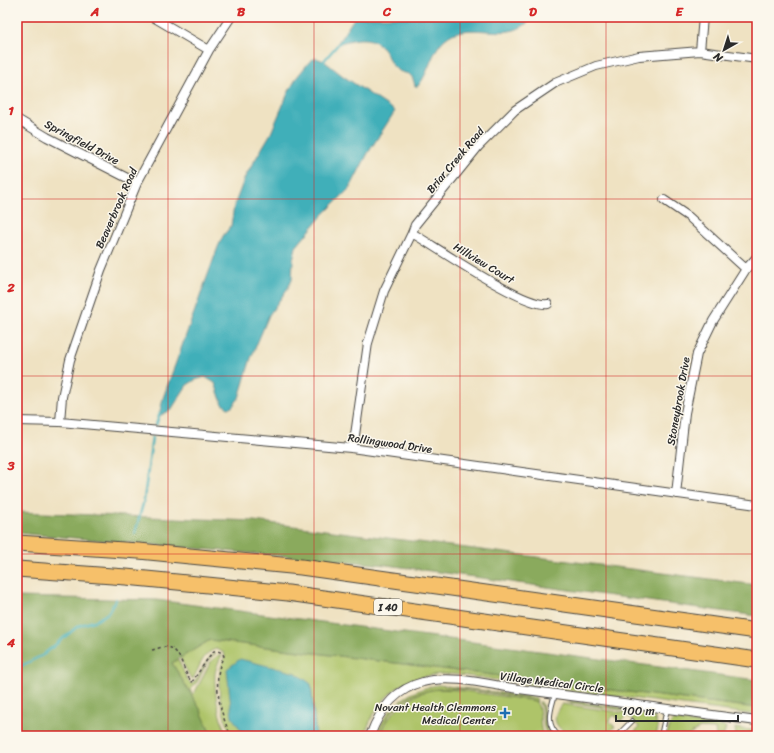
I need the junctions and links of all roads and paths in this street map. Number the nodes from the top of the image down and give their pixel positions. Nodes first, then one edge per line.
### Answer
1 (153, 17) edge
2 (231, 17) edge
3 (703, 17) edge
4 (209, 50) junction
5 (700, 51) junction
6 (757, 59) edge
7 (17, 119) edge
8 (137, 183) junction
9 (664, 200) dead end
10 (412, 233) junction
11 (757, 257) edge
12 (746, 269) junction
13 (548, 304) dead end
14 (17, 421) edge
15 (60, 422) junction
16 (351, 448) junction
17 (676, 494) junction
18 (757, 505) edge
19 (17, 543) edge
20 (17, 569) edge
21 (757, 631) edge
22 (152, 650) dead end
23 (757, 660) edge
24 (555, 693) junction
25 (667, 708) junction
26 (632, 721) dead end
27 (757, 721) edge
28 (231, 736) edge
29 (370, 736) edge
30 (559, 736) edge
31 (617, 736) edge
32 (661, 736) edge

1 - 4 street
2 - 4 street, Beaverbrook Road
3 - 5 street
4 - 8 street, Beaverbrook Road
5 - 6 street, Briar Creek Road
5 - 10 street, Briar Creek Road
7 - 8 street, Springfield Drive
8 - 15 street, Beaverbrook Road
9 - 12 street
10 - 13 street, Hillview Court
10 - 16 street, Briar Creek Road
11 - 12 street, Stoneybrook Drive
12 - 17 street, Stoneybrook Drive
14 - 15 street, Rollingwood Drive
15 - 16 street, Rollingwood Drive
16 - 17 street, Rollingwood Drive
17 - 18 street, Rollingwood Drive
19 - 21 highway
20 - 23 highway, I 40
22 - 28 path
24 - 25 street, Village Medical Circle
24 - 29 street, Village Medical Circle
24 - 30 lane
25 - 27 street, Village Medical Circle
25 - 32 lane
26 - 31 lane

